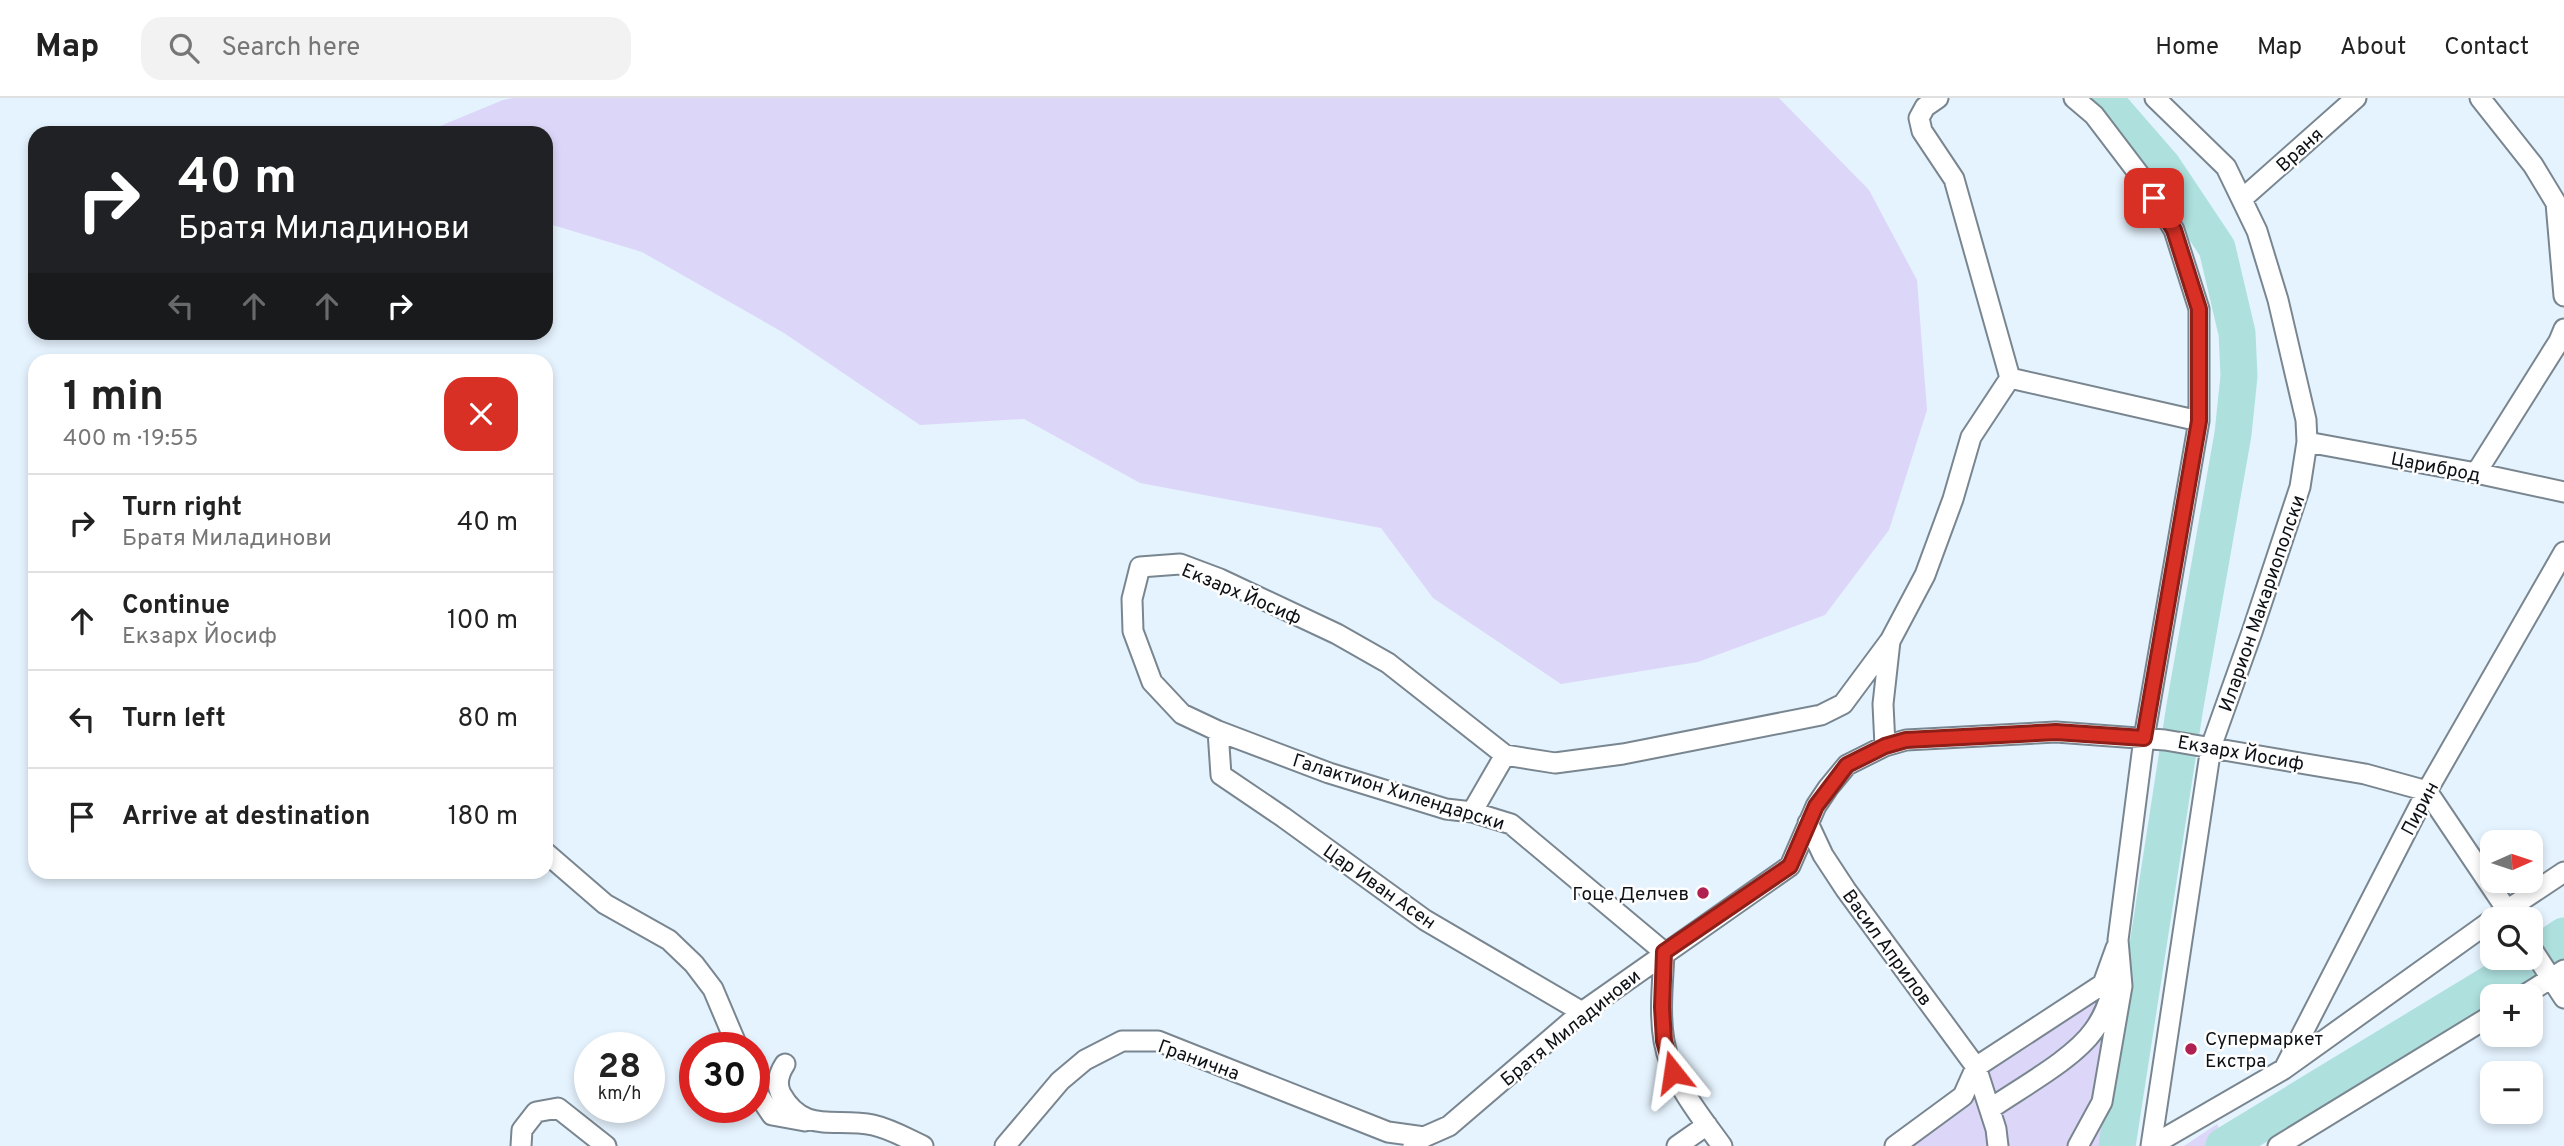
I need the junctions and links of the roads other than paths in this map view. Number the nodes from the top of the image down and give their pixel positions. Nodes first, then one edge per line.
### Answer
1 (1938, 98) edge
2 (2074, 98) edge
3 (2155, 98) edge
4 (2356, 98) edge
5 (2480, 98) edge
6 (2242, 199) junction
7 (2560, 200) edge
8 (2564, 296) edge
9 (2564, 329) edge
10 (2010, 378) junction
11 (2199, 421) junction
12 (2307, 442) junction
13 (2476, 473) junction
14 (2564, 492) edge
15 (2564, 552) edge
16 (1890, 641) junction
17 (1218, 731) junction
18 (2144, 738) junction
19 (1885, 746) junction
20 (2211, 747) junction
21 (1506, 755) junction
22 (2427, 791) junction
23 (1472, 811) junction
24 (1808, 823) junction
25 (553, 859) edge
26 (2564, 872) edge
27 (2495, 907) edge
28 (2515, 907) edge
29 (2480, 932) edge
30 (2118, 940) junction
31 (1664, 952) junction
32 (2553, 972) edge
33 (2538, 984) edge
34 (2564, 998) edge
35 (1583, 1012) junction
36 (2480, 1022) edge
37 (731, 1032) edge
38 (785, 1064) dead end
39 (1976, 1067) junction
40 (2284, 1069) junction
41 (1990, 1109) junction
42 (770, 1112) edge
43 (811, 1122) junction
44 (1707, 1125) junction
45 (1419, 1141) edge
46 (521, 1146) edge
47 (606, 1146) edge
48 (922, 1146) edge
49 (1006, 1146) edge
50 (1677, 1146) edge
51 (1722, 1146) edge
52 (1895, 1146) edge
53 (1998, 1146) edge
54 (2078, 1146) edge
55 (2151, 1146) edge
56 (2278, 1146) edge

1 - 10 street
2 - 11 street
3 - 6 street, Иларион Макариополски
4 - 6 street, Враня
5 - 7 street
6 - 12 street, Иларион Макариополски
7 - 8 street
9 - 13 street
10 - 11 street
10 - 16 street
11 - 18 street
12 - 13 street, Цариброд
12 - 20 street, Иларион Макариополски
13 - 14 street, Цариброд
15 - 22 street, Пирин
16 - 19 street
16 - 21 street, Екзарх Йосиф
17 - 21 street, Екзарх Йосиф
17 - 23 street, Галактион Хилендарски
17 - 35 street, Цар Иван Асен
18 - 19 street, Екзарх Йосиф
18 - 20 street, Екзарх Йосиф
18 - 30 street
19 - 24 street, Братя Миладинови
20 - 22 street, Екзарх Йосиф
20 - 55 street, Иларион Макариополски
21 - 23 street
22 - 27 street
22 - 40 street, Пирин
23 - 31 street, Галактион Хилендарски
24 - 31 street, Братя Миладинови
24 - 39 street, Васил Априлов
25 - 37 street
26 - 28 street
29 - 40 street
30 - 39 street
30 - 41 street
30 - 54 street
31 - 35 street, Братя Миладинови
31 - 44 street
32 - 33 street
32 - 34 street
35 - 45 street, Братя Миладинови
36 - 56 street
38 - 43 street
39 - 41 street, Васил Априлов
39 - 52 street
40 - 55 street
41 - 53 street, Васил Априлов
42 - 43 street
43 - 48 street
44 - 50 street
44 - 51 street
45 - 49 street, Гранична
46 - 47 street

